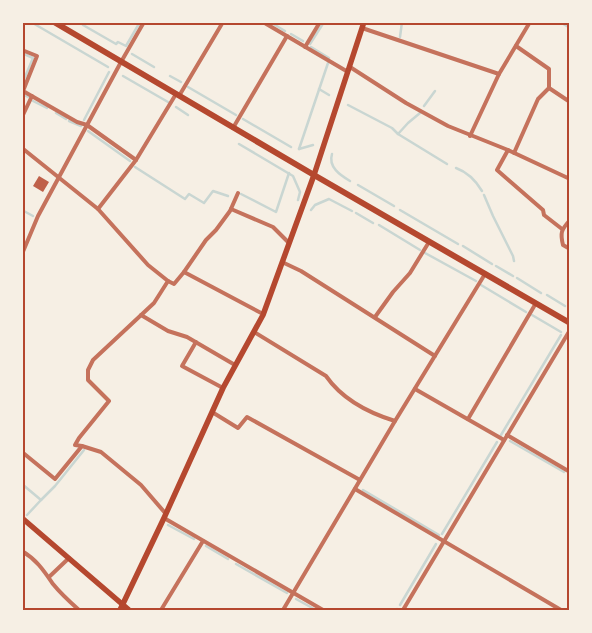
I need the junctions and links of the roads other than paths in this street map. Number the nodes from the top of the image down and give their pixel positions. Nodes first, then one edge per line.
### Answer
1 (54, 22) edge
2 (144, 22) edge
3 (223, 22) edge
4 (263, 22) edge
5 (320, 22) edge
6 (530, 22) edge
7 (566, 22) edge
8 (363, 25) edge
9 (570, 25) edge
10 (287, 36) junction
11 (516, 46) junction
12 (305, 47) junction
13 (22, 50) edge
14 (121, 62) junction
15 (349, 69) junction
16 (499, 74) junction
17 (549, 88) junction
18 (178, 95) junction
19 (32, 96) junction
20 (570, 102) edge
21 (22, 117) edge
22 (86, 125) junction
23 (233, 128) junction
24 (470, 136) junction
25 (22, 148) edge
26 (508, 150) junction
27 (514, 153) junction
28 (136, 160) junction
29 (314, 175) junction
30 (58, 178) junction
31 (570, 179) edge
32 (238, 193) dead end
33 (98, 209) junction
34 (231, 209) junction
35 (570, 220) edge
36 (562, 229) junction
37 (429, 242) junction
38 (289, 243) junction
39 (24, 247) edge
40 (570, 249) edge
41 (22, 254) edge
42 (282, 262) junction
43 (184, 272) junction
44 (485, 274) junction
45 (168, 281) junction
46 (536, 303) junction
47 (263, 314) junction
48 (141, 315) junction
49 (375, 317) junction
50 (570, 323) edge
51 (570, 330) edge
52 (254, 332) junction
53 (196, 342) junction
54 (435, 356) junction
55 (235, 365) junction
56 (223, 388) junction
57 (415, 388) junction
58 (212, 412) junction
59 (468, 419) junction
60 (395, 421) junction
61 (507, 435) junction
62 (504, 440) junction
63 (82, 446) junction
64 (22, 452) edge
65 (570, 472) edge
66 (360, 480) junction
67 (355, 489) junction
68 (165, 516) junction
69 (22, 518) edge
70 (203, 541) junction
71 (444, 542) junction
72 (22, 552) edge
73 (69, 558) junction
74 (49, 577) junction
75 (293, 593) junction
76 (121, 608) edge
77 (79, 610) edge
78 (129, 610) edge
79 (161, 610) edge
80 (283, 610) edge
81 (323, 610) edge
82 (403, 610) edge
83 (561, 610) edge

1 - 14 highway
2 - 14 street
3 - 18 street
4 - 10 street
5 - 12 street
6 - 11 street
7 - 9 street
8 - 15 main road
8 - 16 street
10 - 12 street
10 - 23 street
11 - 16 street
11 - 17 street
12 - 15 street
13 - 19 street
14 - 18 highway
14 - 22 street
15 - 24 street
15 - 29 main road
16 - 24 street
17 - 20 street
17 - 27 street
18 - 23 highway
18 - 28 street
19 - 21 street
19 - 22 street
22 - 28 street
22 - 30 street
23 - 29 highway
24 - 26 street
25 - 30 street
26 - 27 street
26 - 36 street
27 - 31 street
28 - 33 street
29 - 37 highway
29 - 38 main road
30 - 33 street
30 - 39 street
32 - 34 street
33 - 45 street
34 - 38 street
34 - 43 street
35 - 36 street
36 - 40 street
37 - 44 highway
37 - 49 street
38 - 42 main road
39 - 41 street
42 - 47 main road
42 - 49 street
43 - 45 street
43 - 47 street
44 - 46 highway
44 - 54 street
45 - 48 street
46 - 50 highway
46 - 59 street
47 - 52 main road
48 - 53 street
48 - 63 street
49 - 54 street
51 - 61 street
52 - 55 main road
52 - 60 street
53 - 55 street
53 - 56 street
54 - 57 street
55 - 56 main road
56 - 58 main road
57 - 59 street
57 - 60 street
58 - 66 street
58 - 68 main road
59 - 62 street
60 - 66 street
61 - 62 street
61 - 65 street
62 - 71 street
63 - 64 street
63 - 68 street
66 - 67 street
67 - 71 street
67 - 75 street
68 - 70 street
68 - 76 main road
69 - 73 main road
70 - 75 street
70 - 79 street
71 - 82 street
71 - 83 street
72 - 74 street
73 - 74 street
73 - 76 main road
74 - 77 street
75 - 80 street
75 - 81 street
76 - 78 main road

